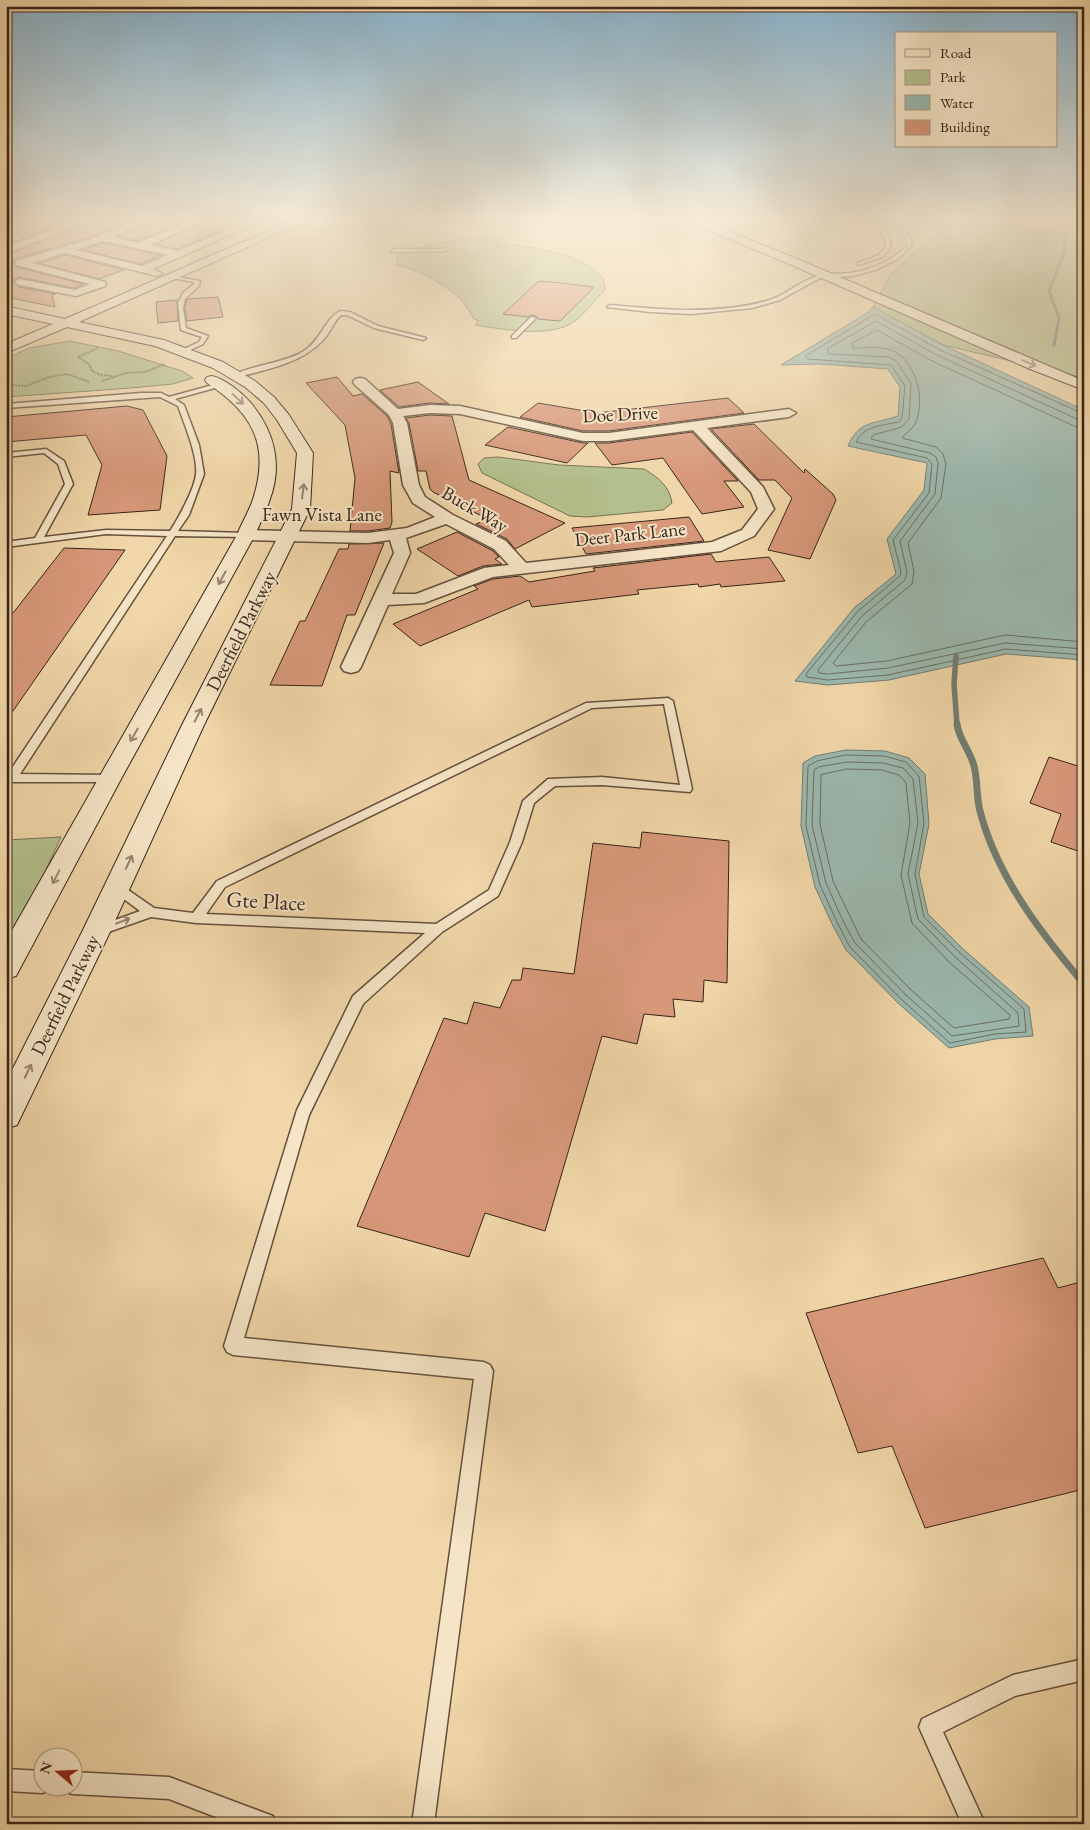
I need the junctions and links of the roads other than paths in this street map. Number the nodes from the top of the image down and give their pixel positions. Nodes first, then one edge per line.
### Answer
1 (103, 306) edge
2 (181, 306) edge
3 (749, 306) edge
4 (897, 306) edge
5 (929, 306) edge
6 (610, 307) dead end
7 (6, 310) edge
8 (533, 318) dead end
9 (66, 322) junction
10 (6, 323) edge
11 (46, 331) junction
12 (514, 337) dead end
13 (423, 338) dead end
14 (6, 350) edge
15 (184, 351) junction
16 (237, 375) junction
17 (360, 382) dead end
18 (1083, 382) edge
19 (220, 385) junction
20 (168, 399) junction
21 (6, 406) edge
22 (395, 413) junction
23 (789, 413) dead end
24 (697, 426) junction
25 (6, 454) edge
26 (447, 518) junction
27 (172, 534) junction
28 (397, 534) junction
29 (246, 535) junction
30 (287, 536) junction
31 (38, 540) junction
32 (6, 545) edge
33 (521, 568) junction
34 (381, 600) junction
35 (351, 667) dead end
36 (9, 778) edge
37 (109, 779) junction
38 (117, 888) junction
39 (151, 912) junction
40 (196, 918) junction
41 (438, 929) junction
42 (96, 932) junction
43 (6, 968) edge
44 (6, 1115) edge
45 (1084, 1669) edge
46 (6, 1780) edge
47 (32, 1781) edge
48 (82, 1784) edge
49 (265, 1824) edge
50 (423, 1824) edge
51 (974, 1824) edge

1 - 9 main road
2 - 15 lane
3 - 6 lane
4 -> 18 main road
5 - 18 main road
7 - 9 main road, Deerfield Parkway
8 - 12 lane
9 - 11 main road
9 - 15 main road, Deerfield Parkway
10 - 11 main road, Deerfield Parkway
11 - 14 main road
11 - 19 main road, Deerfield Parkway
13 - 16 lane
15 - 16 main road, Deerfield Parkway
30 -> 16 main road, Deerfield Parkway
17 - 22 street
19 - 20 lane
19 -> 29 main road, Deerfield Parkway
20 - 21 lane
20 - 27 lane
22 - 24 street, Doe Drive
22 - 26 street, Buck Way
23 - 24 street, Doe Drive
24 - 33 street, Deer Park Lane
25 - 31 lane
26 - 28 street, Fawn Vista Lane
26 - 33 street, Buck Way
27 - 29 lane
27 - 31 lane
27 - 36 lane
28 - 30 street, Fawn Vista Lane
28 - 34 street, Fawn Vista Lane
29 - 30 street, Fawn Vista Lane
29 -> 37 main road, Deerfield Parkway
38 -> 30 main road, Deerfield Parkway
31 - 32 lane
33 - 34 street, Deer Park Lane
34 - 35 street, Fawn Vista Lane
36 - 37 lane
37 -> 43 main road, Deerfield Parkway
38 - 39 lane
38 - 42 main road, Deerfield Parkway
39 - 40 lane, Gte Place
42 -> 39 lane, Gte Place
40 - 41 lane, Gte Place
40 - 41 lane
41 - 50 lane
44 -> 42 main road, Deerfield Parkway
45 - 51 lane
46 - 47 lane
48 - 49 lane

